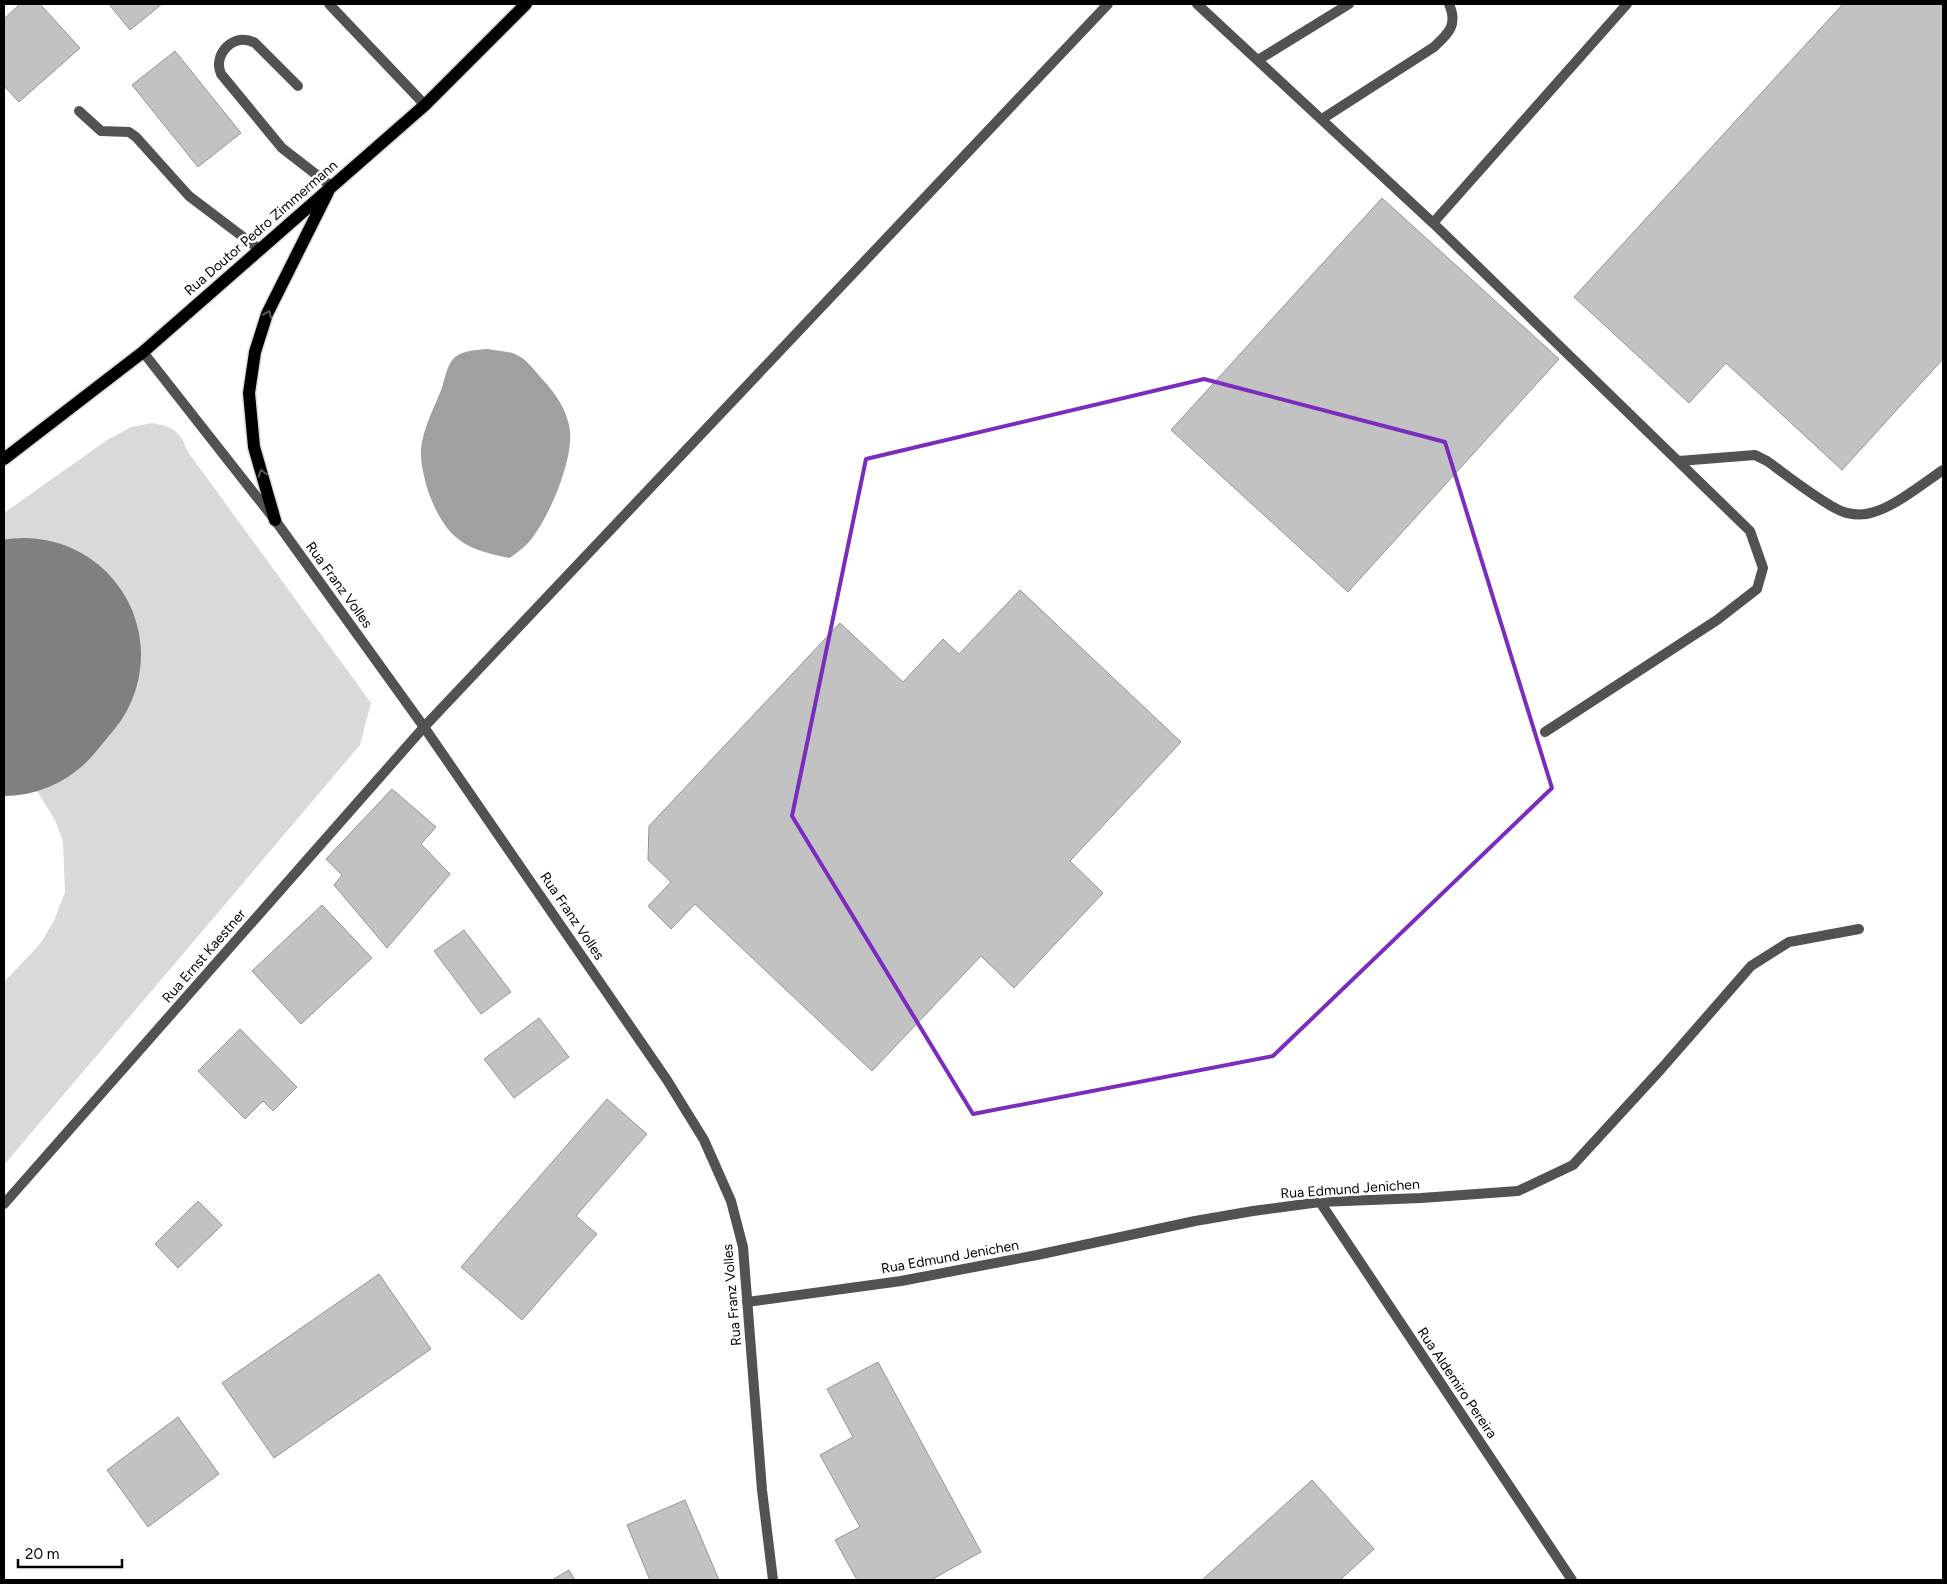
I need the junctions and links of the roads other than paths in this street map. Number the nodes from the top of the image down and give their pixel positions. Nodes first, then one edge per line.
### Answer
1 (329, 4) edge
2 (526, 4) edge
3 (1108, 4) edge
4 (1197, 4) edge
5 (1349, 4) edge
6 (1449, 4) edge
7 (1627, 4) edge
8 (1258, 60) junction
9 (298, 86) dead end
10 (425, 105) junction
11 (80, 111) dead end
12 (1322, 119) junction
13 (331, 186) junction
14 (1434, 223) junction
15 (259, 249) junction
16 (144, 352) junction
17 (4, 459) edge
18 (1679, 461) junction
19 (1943, 470) edge
20 (275, 520) junction
21 (424, 727) junction
22 (1545, 732) dead end
23 (1860, 930) dead end
24 (1320, 1202) junction
25 (4, 1204) edge
26 (747, 1302) junction
27 (772, 1580) edge
28 (1572, 1580) edge

1 - 10 street
2 - 10 main road, Rua Doutor Pedro Zimmermann
3 - 21 street, Rua Ernst Kaestner
4 - 8 street
5 - 8 street
6 - 12 street
7 - 14 street
8 - 12 street
9 - 13 street
10 - 13 main road, Rua Doutor Pedro Zimmermann
11 - 15 street
12 - 14 street
13 - 15 main road, Rua Doutor Pedro Zimmermann
20 -> 13 main road
14 - 18 street
15 - 16 main road, Rua Doutor Pedro Zimmermann
16 - 17 main road, Rua Doutor Pedro Zimmermann
16 - 20 street, Rua Franz Volles
18 - 19 street
18 - 22 street
20 - 21 street, Rua Franz Volles
21 - 25 street, Rua Ernst Kaestner
21 - 26 street, Rua Franz Volles
23 - 24 street, Rua Edmund Jenichen
24 - 26 street, Rua Edmund Jenichen
24 - 28 street, Rua Aldemiro Pereira
26 - 27 street, Rua Franz Volles

